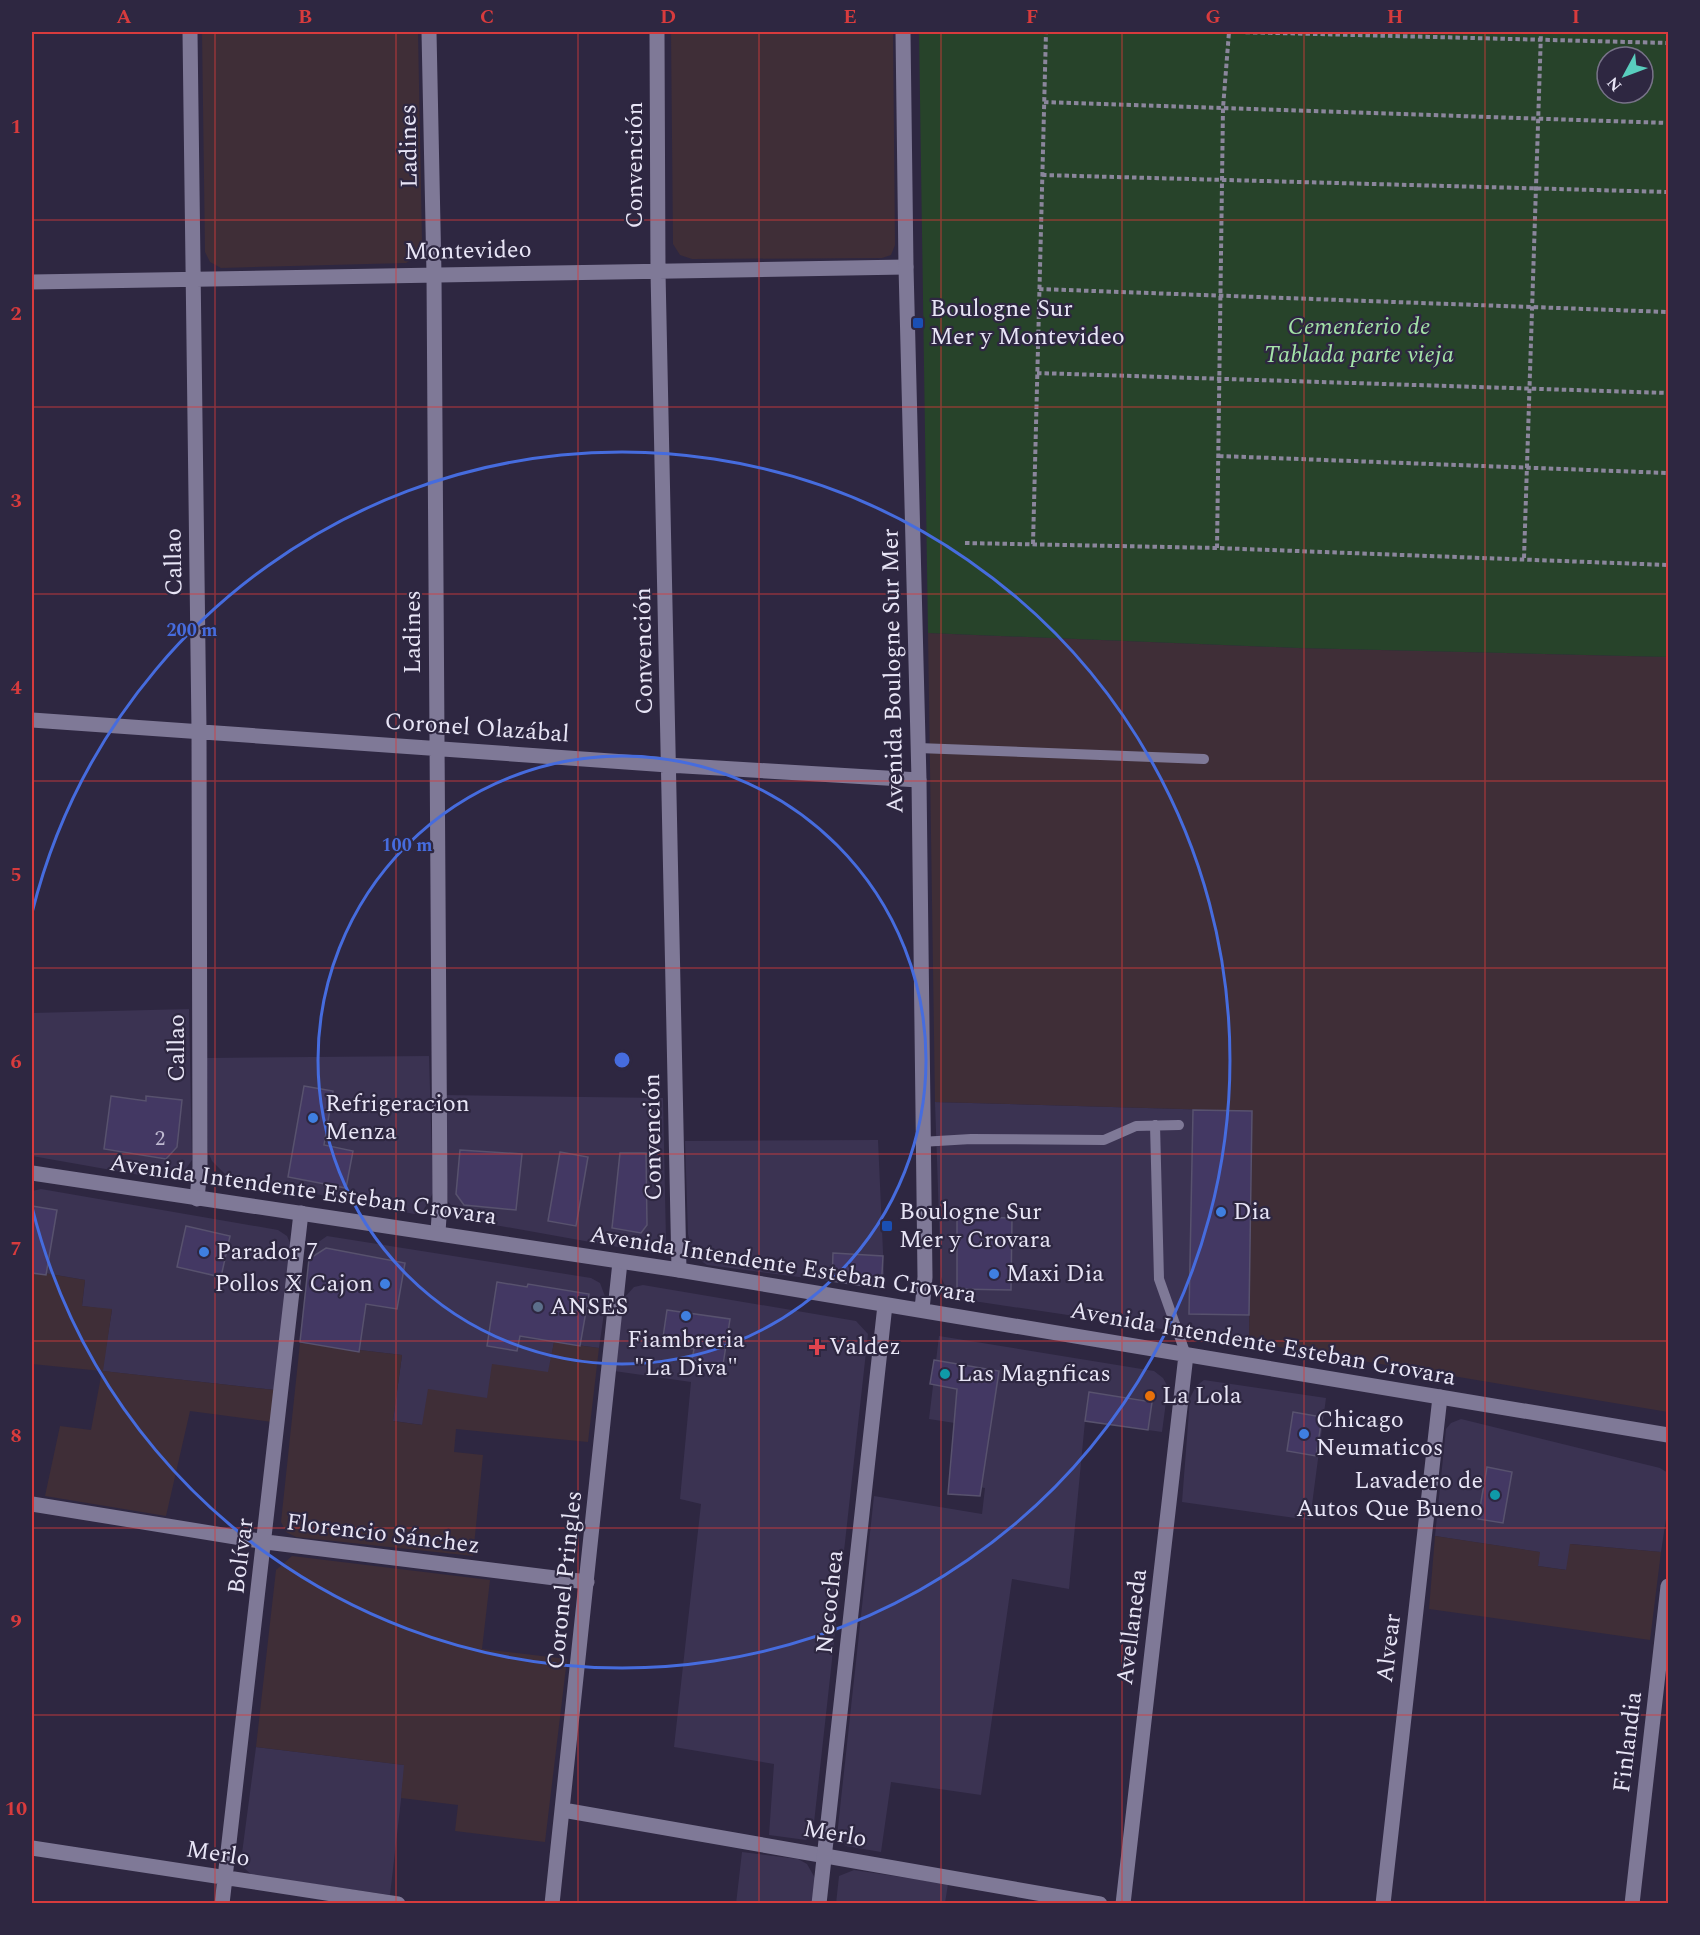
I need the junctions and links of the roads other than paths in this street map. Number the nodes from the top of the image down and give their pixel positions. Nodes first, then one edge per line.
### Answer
1 (190, 32) edge
2 (429, 32) edge
3 (657, 32) edge
4 (903, 32) edge
5 (906, 267) junction
6 (658, 272) junction
7 (434, 273) junction
8 (192, 279) junction
9 (32, 282) edge
10 (32, 720) edge
11 (199, 730) junction
12 (436, 747) junction
13 (918, 748) junction
14 (1204, 759) dead end
15 (668, 765) junction
16 (919, 780) junction
17 (1155, 1125) junction
18 (1179, 1125) dead end
19 (921, 1142) junction
20 (32, 1173) edge
21 (197, 1199) junction
22 (301, 1213) junction
23 (438, 1232) junction
24 (620, 1262) junction
25 (679, 1270) junction
26 (885, 1305) junction
27 (922, 1310) junction
28 (1186, 1355) junction
29 (1440, 1397) junction
30 (1668, 1435) edge
31 (32, 1504) edge
32 (266, 1542) junction
33 (587, 1582) junction
34 (1668, 1586) edge
35 (563, 1809) junction
36 (32, 1848) edge
37 (824, 1855) junction
38 (225, 1878) junction
39 (222, 1904) edge
40 (398, 1904) edge
41 (552, 1904) edge
42 (819, 1904) edge
43 (1100, 1904) edge
44 (1123, 1904) edge
45 (1383, 1904) edge
46 (1632, 1904) edge

1 - 8 street, Callao
2 - 7 street, Ladines
3 - 6 street, Convención
4 - 5 street, Avenida Boulogne Sur Mer
5 - 6 street, Montevideo
5 - 13 street, Avenida Boulogne Sur Mer
6 - 7 street, Montevideo
6 - 15 street, Convención
7 - 8 street, Montevideo
7 - 12 street, Ladines
8 - 9 street, Montevideo
8 - 11 street, Callao
10 - 11 street, Coronel Olazábal
11 - 12 street, Coronel Olazábal
11 - 21 street, Callao
12 - 15 street, Coronel Olazábal
12 - 23 street, Ladines
13 - 14 lane
13 - 16 street, Avenida Boulogne Sur Mer
15 - 16 street, Coronel Olazábal
15 - 25 street, Convención
16 - 19 street, Avenida Boulogne Sur Mer
17 - 18 lane
17 - 19 lane
17 - 28 lane
19 - 27 street, Avenida Boulogne Sur Mer
20 - 21 street, Avenida Intendente Esteban Crovara
21 - 22 street, Avenida Intendente Esteban Crovara
22 - 23 street, Avenida Intendente Esteban Crovara
22 - 32 street, Bolívar
23 - 24 street, Avenida Intendente Esteban Crovara
24 - 25 street, Avenida Intendente Esteban Crovara
24 - 33 street, Coronel Pringles
25 - 26 street, Avenida Intendente Esteban Crovara
26 - 27 street, Avenida Intendente Esteban Crovara
26 - 37 street, Necochea
27 - 28 street, Avenida Intendente Esteban Crovara
28 - 29 street, Avenida Intendente Esteban Crovara
28 - 44 street, Avellaneda
29 - 30 street, Avenida Intendente Esteban Crovara
29 - 45 street, Alvear
31 - 32 street, Florencio Sánchez
32 - 33 street, Florencio Sánchez
32 - 38 street, Bolívar
33 - 35 street, Coronel Pringles
34 - 46 street, Finlandia
35 - 37 street, Merlo
35 - 41 street, Coronel Pringles
36 - 38 street, Merlo
37 - 42 street, Necochea
37 - 43 street, Merlo
38 - 39 street, Bolívar
38 - 40 street, Merlo

